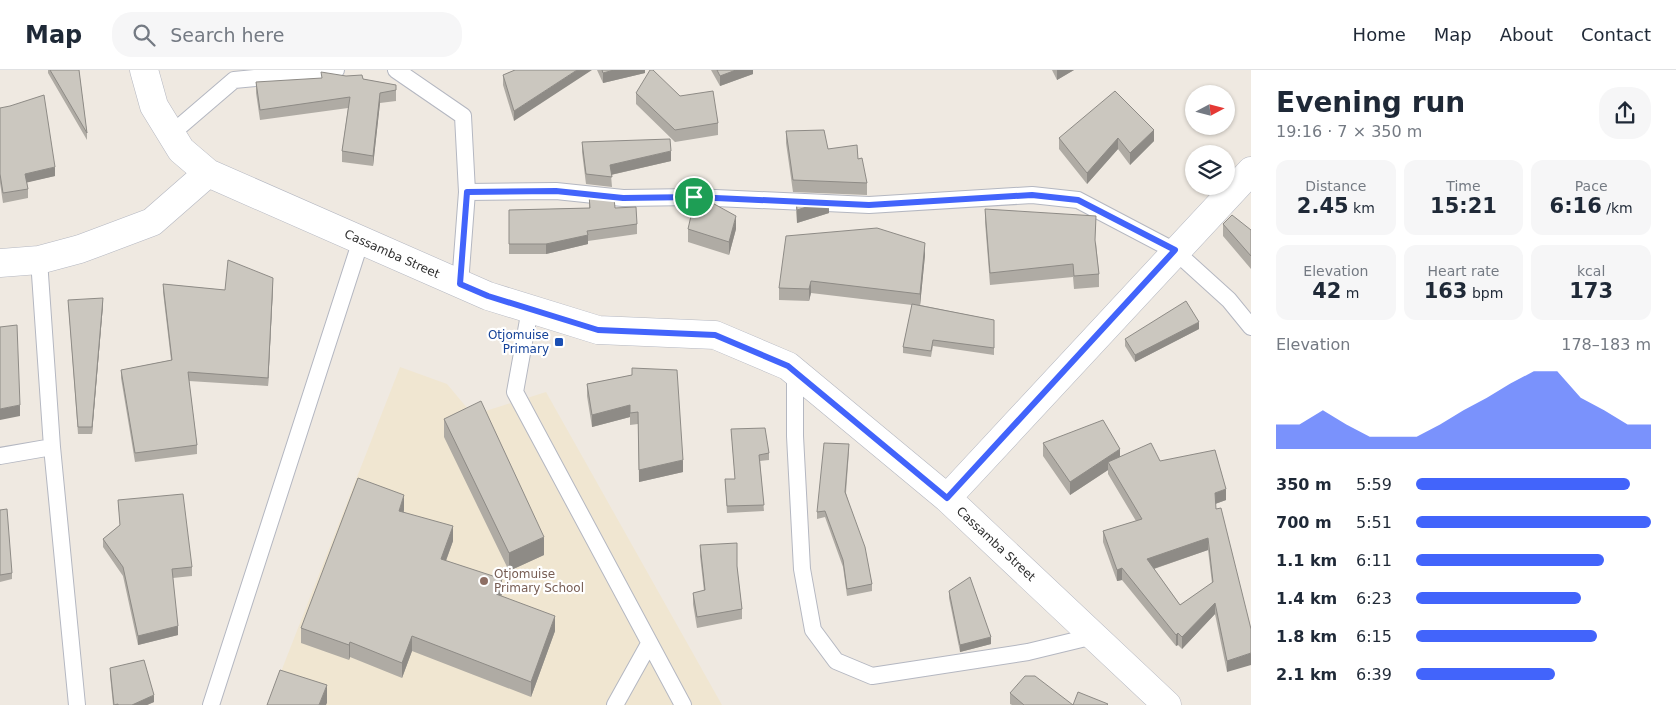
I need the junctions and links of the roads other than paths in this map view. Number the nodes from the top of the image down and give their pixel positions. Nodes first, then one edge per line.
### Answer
1 (144, 70) edge
2 (336, 70) edge
3 (396, 70) edge
4 (172, 134) junction
5 (1251, 171) edge
6 (208, 173) junction
7 (467, 192) junction
8 (361, 240) junction
9 (1175, 250) junction
10 (39, 260) junction
11 (0, 263) edge
12 (460, 284) junction
13 (530, 309) junction
14 (1251, 327) edge
15 (795, 372) junction
16 (52, 446) junction
17 (0, 456) edge
18 (947, 498) junction
19 (1094, 636) junction
20 (649, 644) junction
21 (77, 705) edge
22 (211, 705) edge
23 (615, 705) edge
24 (683, 705) edge
25 (1167, 705) edge

1 - 4 street, Cassamba Street
2 - 4 lane
3 - 7 lane
4 - 6 street, Cassamba Street
5 - 9 street
6 - 8 street, Cassamba Street
6 - 10 street
7 - 9 lane
7 - 12 lane
8 - 12 street, Cassamba Street
8 - 22 lane
9 - 14 lane
9 - 18 street
10 - 11 street
10 - 16 lane
12 - 13 street, Cassamba Street
13 - 15 street, Cassamba Street
13 - 20 lane
15 - 18 street, Cassamba Street
15 - 19 lane
16 - 17 lane
16 - 21 lane
18 - 19 street, Cassamba Street
19 - 25 street, Cassamba Street
20 - 23 lane
20 - 24 lane

